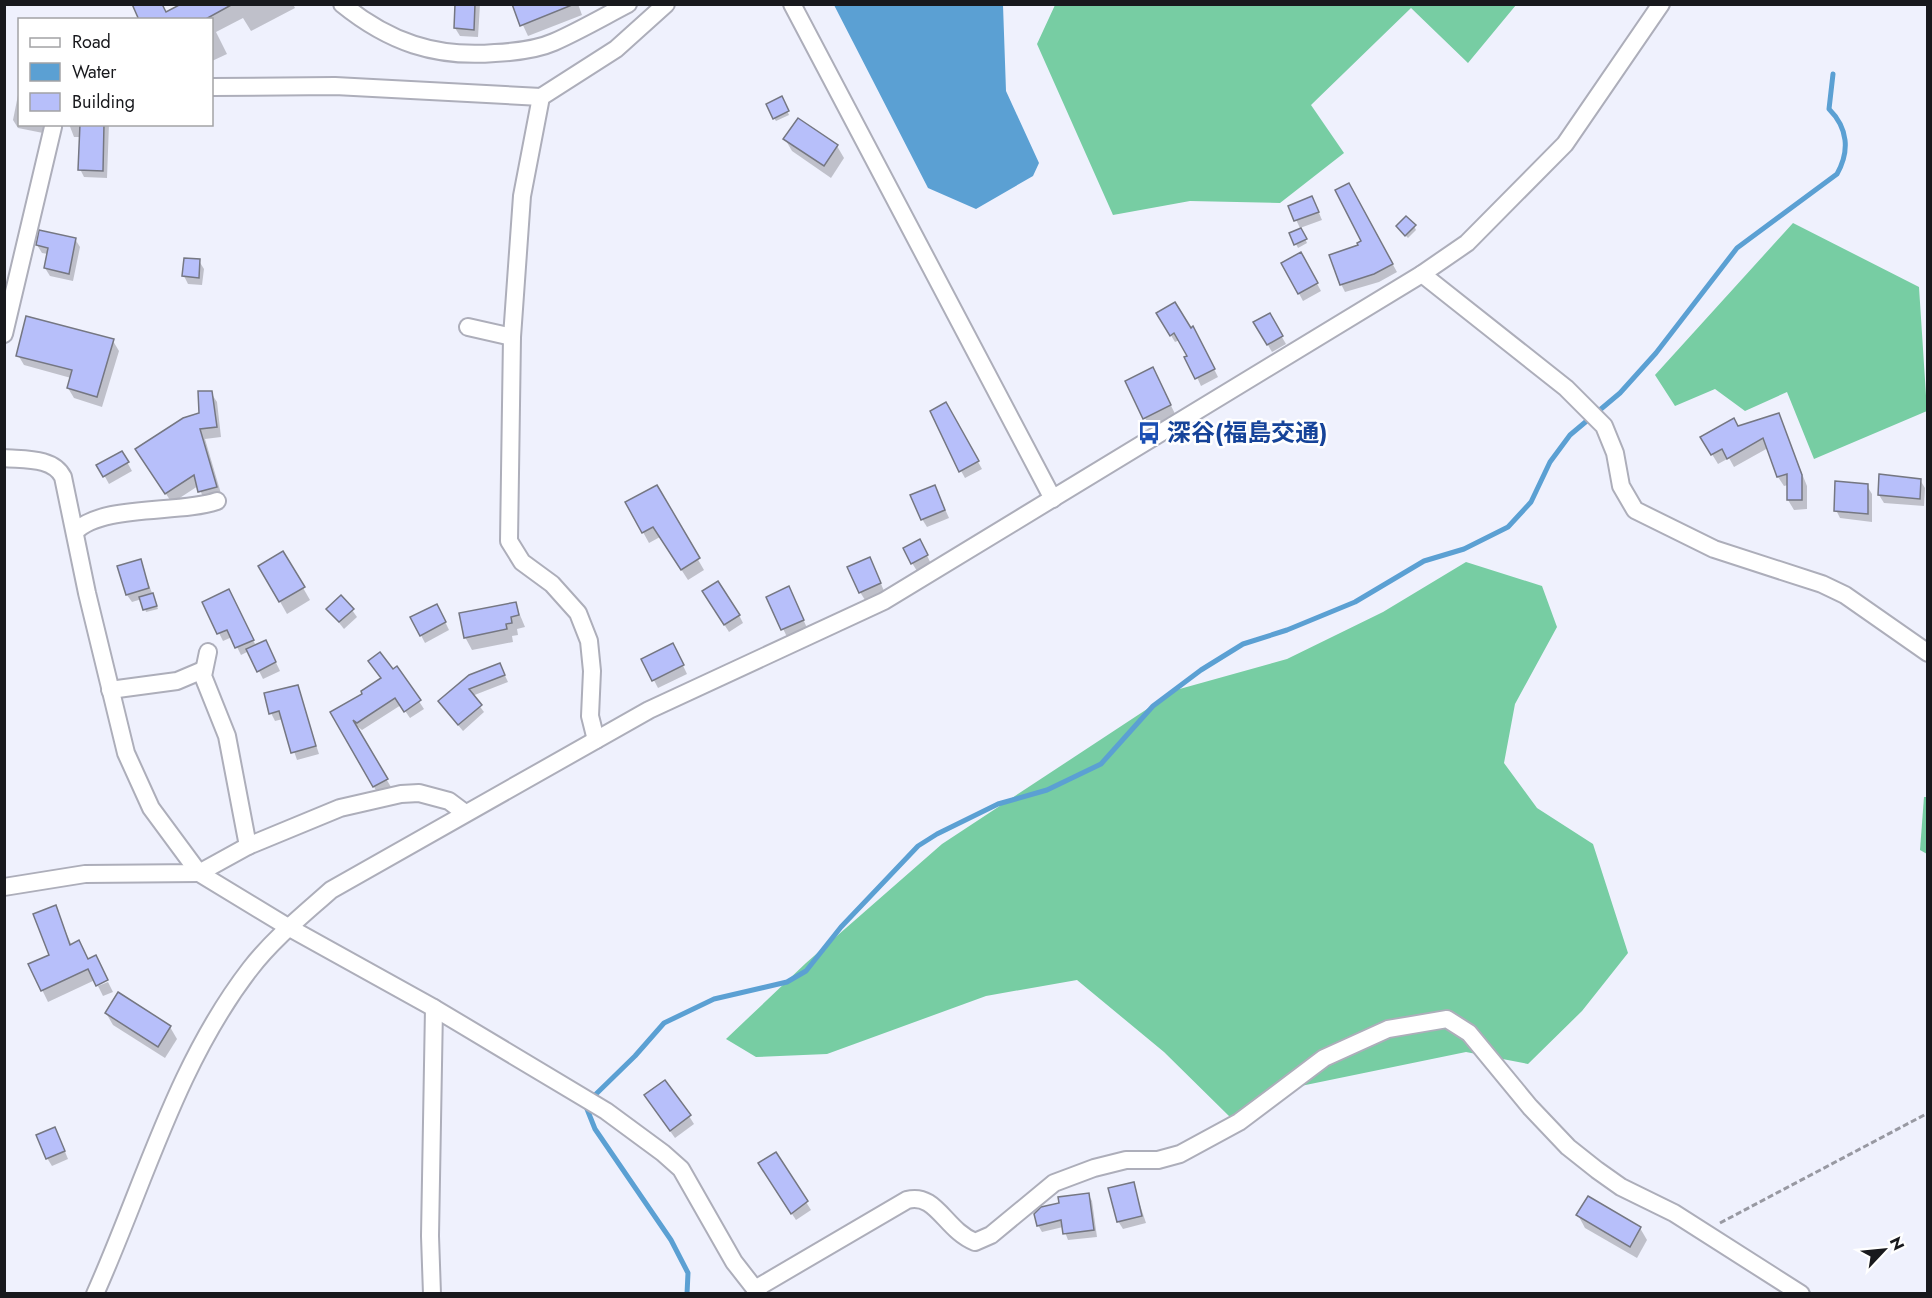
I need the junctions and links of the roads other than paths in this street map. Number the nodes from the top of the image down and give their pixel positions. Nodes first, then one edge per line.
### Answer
1 (342, 4) edge
2 (628, 4) edge
3 (666, 4) edge
4 (792, 4) edge
5 (1661, 4) edge
6 (213, 87) edge
7 (541, 97) junction
8 (53, 127) dead end
9 (1422, 274) junction
10 (468, 327) dead end
11 (4, 334) edge
12 (512, 337) junction
13 (4, 458) edge
14 (1053, 499) junction
15 (217, 501) dead end
16 (75, 531) junction
17 (208, 652) dead end
18 (1928, 653) edge
19 (203, 670) junction
20 (110, 690) junction
21 (596, 740) junction
22 (465, 813) junction
23 (248, 846) junction
24 (199, 873) junction
25 (4, 887) edge
26 (288, 927) junction
27 (434, 1008) junction
28 (757, 1291) edge
29 (95, 1293) edge
30 (432, 1293) edge
31 (1800, 1293) edge

1 - 2 street
3 - 7 street
4 - 14 street
5 - 9 street
6 - 7 street
7 - 12 street
8 - 11 street
9 - 14 street
9 - 18 street
10 - 12 street
12 - 21 street
13 - 16 street
14 - 21 street
15 - 16 street
16 - 20 street
17 - 19 street
19 - 20 street
19 - 23 street
20 - 24 street
21 - 22 street
22 - 23 street
22 - 26 street
23 - 24 street
24 - 25 street
24 - 26 street
26 - 27 street
26 - 29 street
27 - 28 street
27 - 30 street
28 - 31 street

